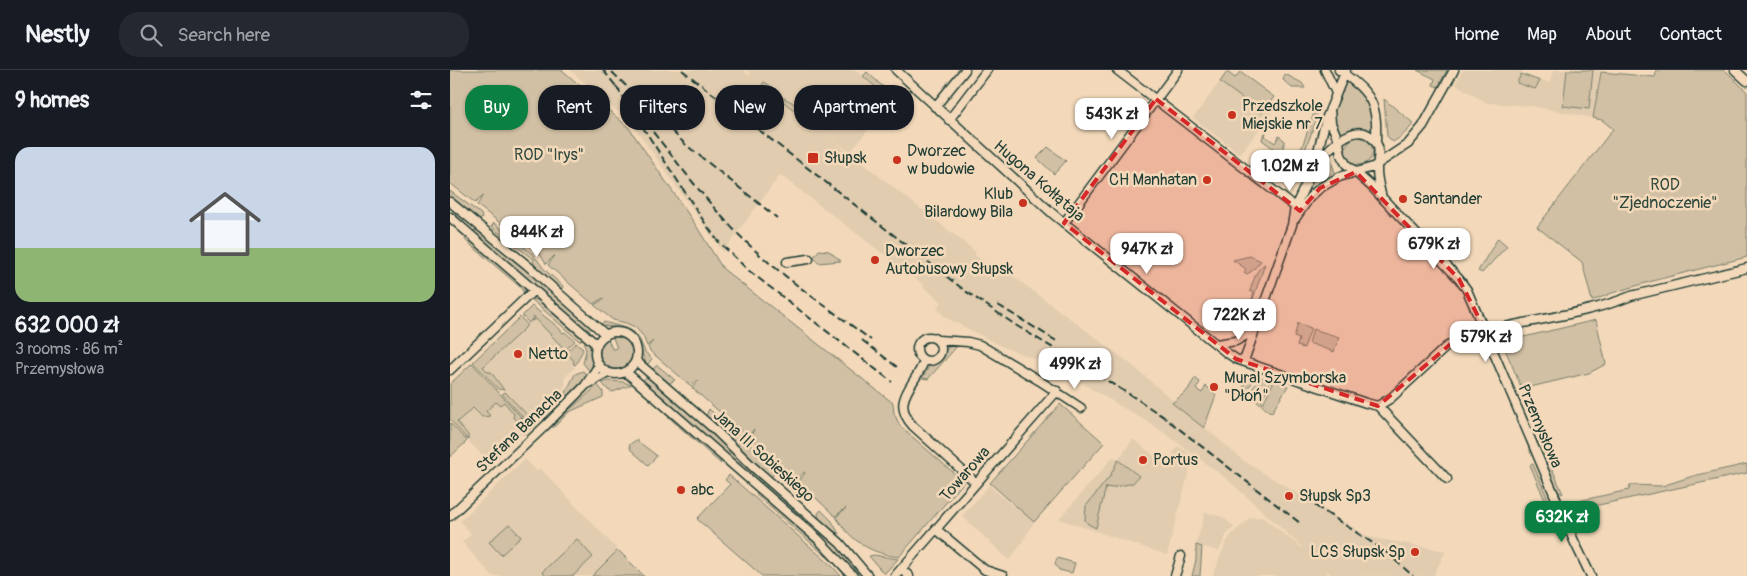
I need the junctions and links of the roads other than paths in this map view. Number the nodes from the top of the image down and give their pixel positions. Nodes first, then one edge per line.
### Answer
1 (896, 70) edge
2 (966, 70) edge
3 (987, 70) edge
4 (1118, 70) edge
5 (1178, 70) edge
6 (1325, 70) edge
7 (1454, 70) edge
8 (1343, 71) edge
9 (1336, 93) junction
10 (1156, 99) junction
11 (936, 107) junction
12 (1330, 109) junction
13 (949, 120) junction
14 (1339, 142) junction
15 (1376, 142) junction
16 (1378, 164) junction
17 (1314, 167) junction
18 (1356, 172) junction
19 (1382, 199) junction
20 (450, 202) edge
21 (1295, 207) junction
22 (450, 217) edge
23 (1064, 223) junction
24 (1292, 225) junction
25 (809, 259) dead end
26 (787, 262) dead end
27 (1747, 268) edge
28 (534, 290) junction
29 (1255, 330) junction
30 (1486, 332) junction
31 (606, 335) junction
32 (938, 340) junction
33 (1216, 344) junction
34 (597, 345) junction
35 (636, 360) junction
36 (924, 361) junction
37 (1244, 361) junction
38 (598, 365) junction
39 (450, 370) edge
40 (626, 372) junction
41 (608, 373) junction
42 (585, 386) junction
43 (1056, 391) junction
44 (1378, 406) junction
45 (1081, 408) dead end
46 (1447, 479) dead end
47 (976, 483) junction
48 (450, 516) edge
49 (936, 529) junction
50 (1181, 556) dead end
51 (901, 569) junction
52 (852, 576) edge
53 (868, 576) edge
54 (895, 576) edge
55 (909, 576) edge
56 (1003, 576) edge
57 (1175, 576) edge
58 (1592, 576) edge

1 - 11 street, Hugona Kołłątaja
2 - 11 street
3 - 13 street
4 - 10 street
5 - 10 street
6 - 9 street
7 - 16 street
8 - 9 street
8 - 15 street
9 - 12 street
10 - 21 street
10 - 23 street
11 - 13 street, Hugona Kołłątaja
12 - 14 street
12 - 17 street
13 - 23 street, Hugona Kołłątaja
14 - 15 street
14 - 17 street
14 - 18 street
15 - 16 street
16 - 18 street
16 - 19 street
17 - 21 street
18 - 19 street, Przemysłowa
18 - 24 street
19 - 30 street, Przemysłowa
20 - 31 street
21 - 24 street
22 - 28 street
23 - 33 street, Hugona Kołłątaja
24 - 29 street
25 - 26 street
27 - 30 street
28 - 34 street
28 - 39 street
29 - 33 street
29 - 37 street
30 - 44 street
30 - 58 street, Przemysłowa
31 - 34 street
31 - 35 street
32 - 36 street
32 - 36 street
32 - 43 street
33 - 37 street, Hugona Kołłątaja
34 - 38 street
35 - 40 street
35 - 53 street, Jana III Sobieskiego
36 - 47 street
37 - 44 street, Hugona Kołłątaja
38 - 41 street
38 - 42 street, Stefana Banacha
40 - 41 street
40 - 52 street, Jana III Sobieskiego
41 - 42 street, Stefana Banacha
42 - 48 street, Stefana Banacha
43 - 45 street
43 - 47 street, Towarowa
44 - 46 street
47 - 49 street, Towarowa
49 - 51 street, Towarowa
49 - 56 street
50 - 57 street
51 - 54 street, Towarowa
51 - 55 street

